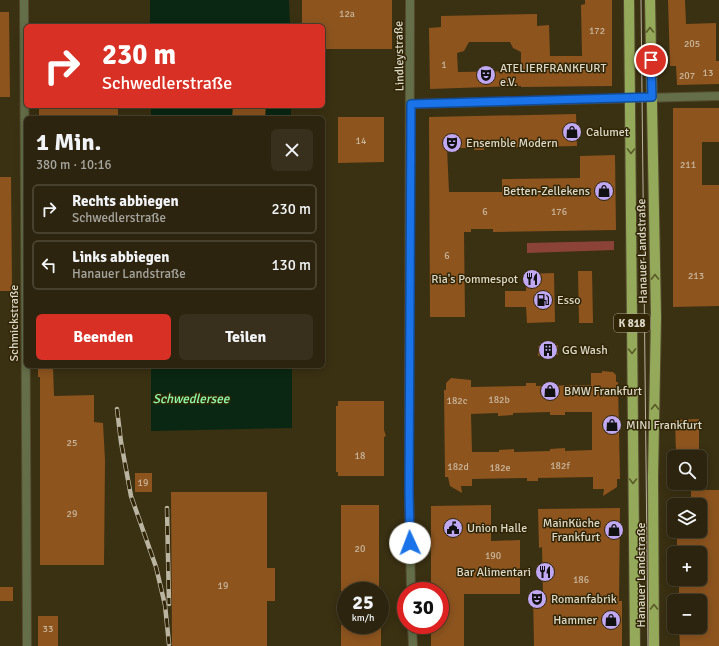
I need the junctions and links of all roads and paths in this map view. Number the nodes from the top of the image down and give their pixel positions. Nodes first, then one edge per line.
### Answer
1 (24, 0) edge
2 (410, 0) edge
3 (629, 0) edge
4 (650, 0) edge
5 (24, 24) edge
6 (719, 96) edge
7 (652, 97) junction
8 (631, 98) junction
9 (411, 104) junction
10 (26, 368) edge
11 (412, 582) edge
12 (412, 634) edge
13 (27, 646) edge
14 (413, 646) edge
15 (634, 646) edge
16 (654, 646) edge

1 - 5 street, Schmickstraße
2 - 9 street, Lindleystraße
3 - 8 main road, Hanauer Landstraße / K 818
7 -> 4 main road, Hanauer Landstraße / K 818
6 - 7 street
7 - 8 street
16 -> 7 main road, Hanauer Landstraße / K 818
8 - 9 street
8 -> 15 main road, Hanauer Landstraße / K 818
9 - 11 street, Lindleystraße
10 - 13 street, Schmickstraße
12 - 14 street

